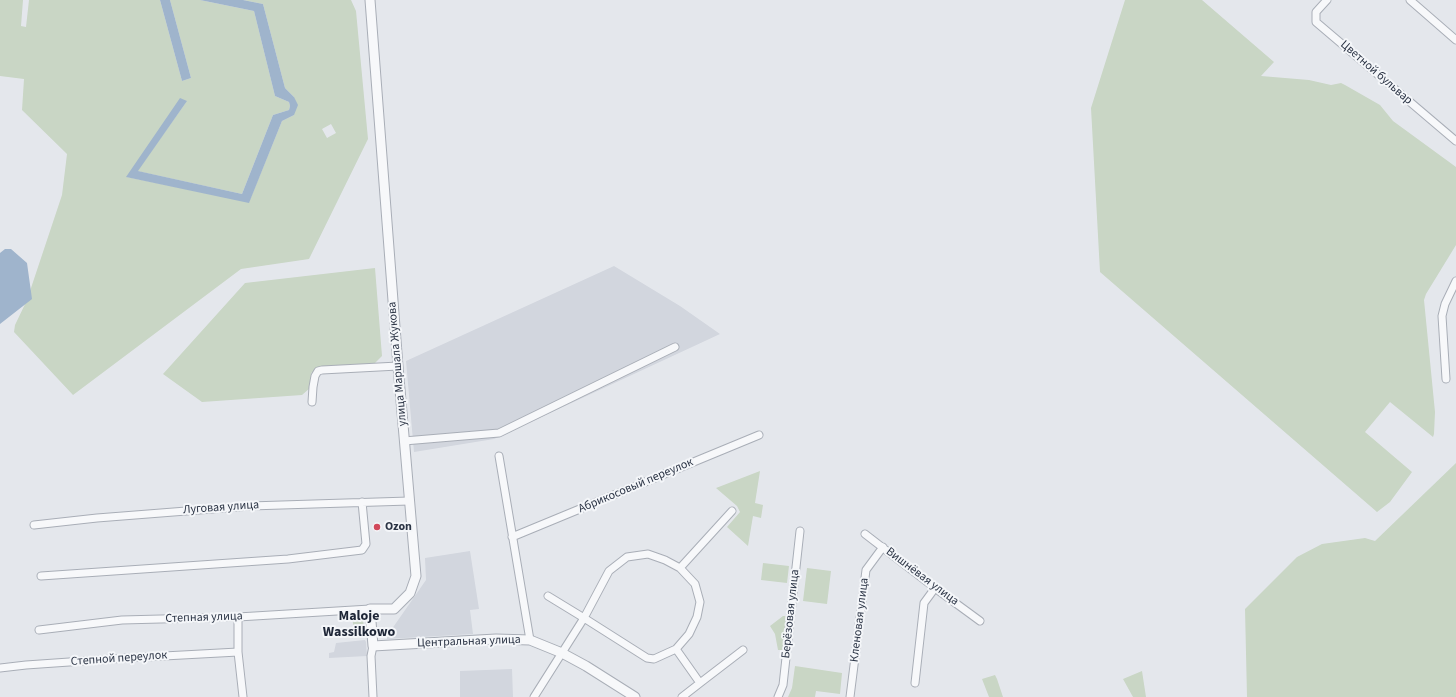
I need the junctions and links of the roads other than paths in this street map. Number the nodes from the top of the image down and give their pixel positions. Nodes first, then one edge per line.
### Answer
1 (370, 0) edge
2 (1327, 0) edge
3 (1410, 0) edge
4 (1456, 40) edge
5 (1456, 141) edge
6 (1456, 281) edge
7 (675, 347) dead end
8 (398, 366) junction
9 (1446, 379) dead end
10 (312, 402) dead end
11 (759, 435) dead end
12 (404, 441) junction
13 (499, 456) dead end
14 (409, 501) junction
15 (362, 502) junction
16 (732, 511) dead end
17 (34, 525) dead end
18 (800, 530) dead end
19 (865, 534) dead end
20 (512, 537) junction
21 (883, 547) junction
22 (680, 568) junction
23 (41, 576) dead end
24 (935, 588) junction
25 (548, 596) dead end
26 (370, 609) junction
27 (238, 617) junction
28 (584, 618) junction
29 (980, 621) dead end
30 (38, 630) dead end
31 (530, 640) junction
32 (373, 646) junction
33 (676, 649) junction
34 (744, 650) dead end
35 (238, 652) junction
36 (562, 653) junction
37 (0, 668) edge
38 (700, 683) junction
39 (915, 683) dead end
40 (243, 697) edge
41 (373, 697) edge
42 (534, 697) edge
43 (635, 697) edge
44 (682, 697) edge
45 (778, 697) edge
46 (850, 697) edge

1 - 8 street, улица Маршала Жукова
2 - 5 street, Цветной бульвар
3 - 4 street
6 - 9 street
7 - 12 street
8 - 10 street
8 - 12 street, улица Маршала Жукова
11 - 20 street, Абрикосовый переулок
12 - 14 street, улица Маршала Жукова
13 - 20 street
14 - 15 street, Луговая улица
14 - 26 street, улица Маршала Жукова
15 - 17 street, Луговая улица
15 - 23 street
16 - 22 street
18 - 45 street, Берёзовая улица
19 - 21 street, Вишнёвая улица
20 - 31 street
21 - 24 street, Вишнёвая улица
21 - 46 street, Кленовая улица
22 - 28 street
22 - 33 street
24 - 29 street, Вишнёвая улица
24 - 39 street
25 - 28 street
26 - 27 street, Степная улица
26 - 32 street
27 - 30 street, Степная улица
27 - 35 street
28 - 33 street
28 - 36 street
31 - 32 street, Центральная улица
31 - 36 street, Центральная улица
32 - 41 street
33 - 38 street
34 - 38 street
35 - 37 street, Степной переулок
35 - 40 street
36 - 42 street
36 - 43 street, Центральная улица
38 - 44 street

